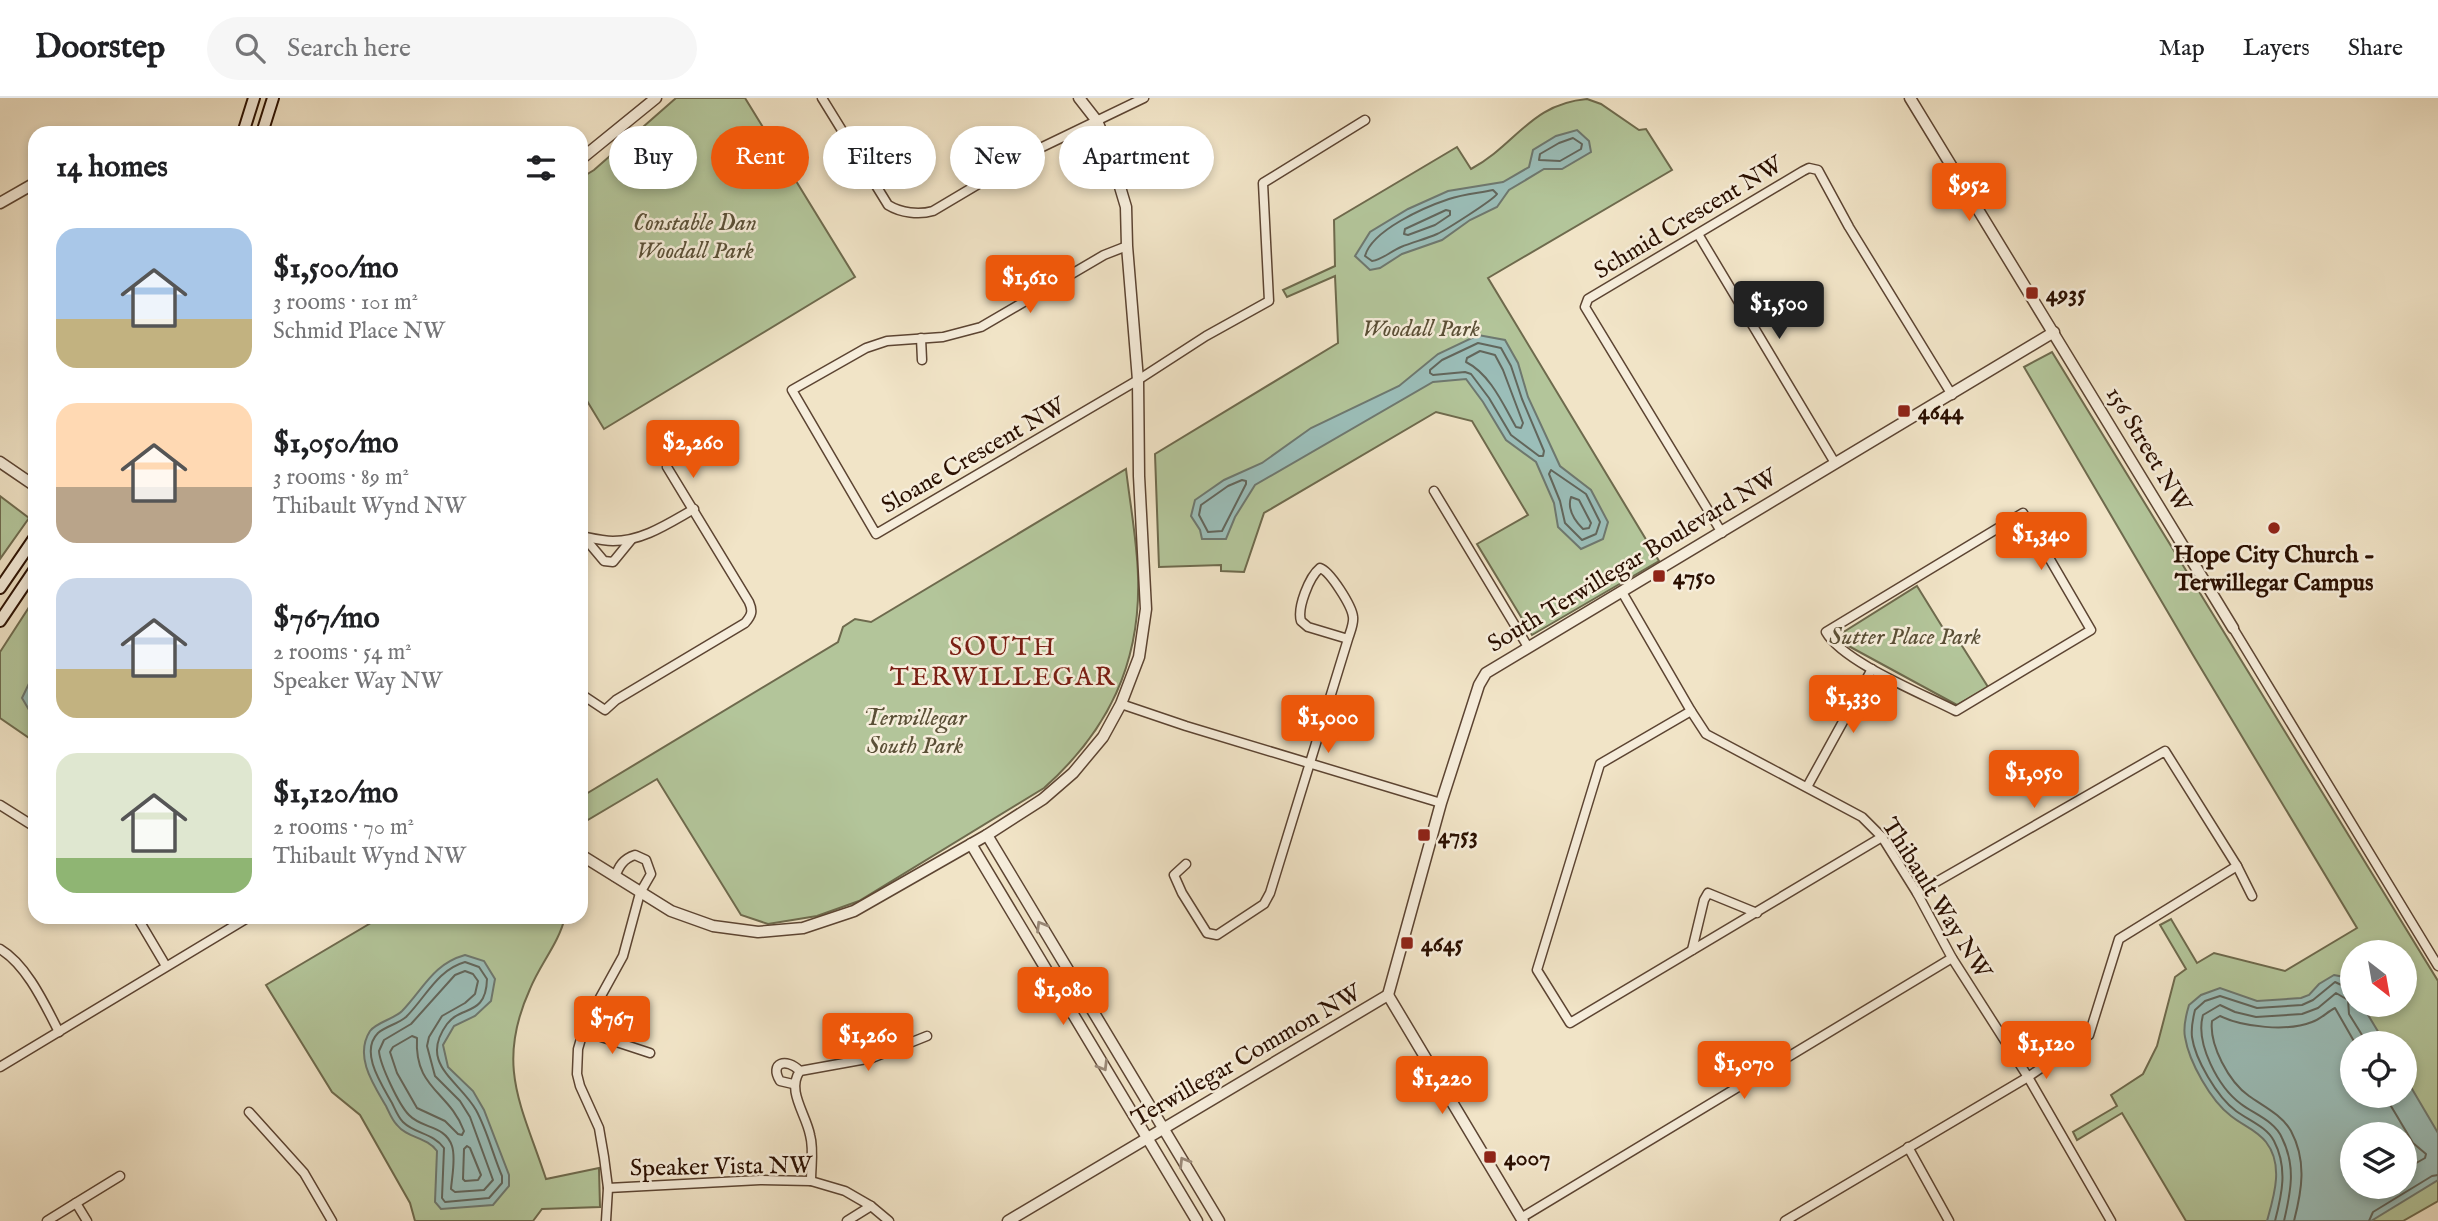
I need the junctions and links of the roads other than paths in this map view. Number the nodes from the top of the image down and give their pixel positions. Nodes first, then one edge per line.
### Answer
1 (254, 98) edge
2 (273, 98) edge
3 (656, 98) edge
4 (822, 98) edge
5 (1079, 98) edge
6 (1144, 98) edge
7 (1910, 98) edge
8 (1365, 120) dead end
9 (1097, 121) junction
10 (245, 126) edge
11 (264, 126) edge
12 (588, 153) edge
13 (28, 187) edge
14 (0, 203) edge
15 (1698, 234) junction
16 (1127, 246) junction
17 (2054, 332) junction
18 (921, 338) junction
19 (922, 360) dead end
20 (1138, 380) junction
21 (1952, 394) junction
22 (0, 462) edge
23 (1835, 463) junction
24 (667, 467) dead end
25 (28, 481) edge
26 (1434, 491) dead end
27 (694, 509) junction
28 (1722, 533) junction
29 (588, 537) edge
30 (631, 540) junction
31 (588, 543) edge
32 (28, 547) edge
33 (28, 579) edge
34 (0, 588) edge
35 (1622, 592) junction
36 (0, 621) edge
37 (2233, 628) joint
38 (1348, 639) junction
39 (1528, 648) junction
40 (1872, 669) junction
41 (588, 699) edge
42 (1121, 704) junction
43 (1690, 711) junction
44 (1310, 764) junction
45 (1807, 787) junction
46 (1441, 803) junction
47 (0, 805) edge
48 (28, 823) edge
49 (987, 835) junction
50 (1882, 837) junction
51 (971, 844) junction
52 (588, 860) edge
53 (1186, 864) dead end
54 (2237, 866) junction
55 (615, 877) junction
56 (639, 893) junction
57 (1917, 893) junction
58 (2252, 896) dead end
59 (1757, 913) junction
60 (141, 924) edge
61 (237, 924) edge
62 (0, 949) edge
63 (1692, 950) junction
64 (1952, 958) junction
65 (166, 966) junction
66 (2438, 966) edge
67 (1388, 995) junction
68 (583, 1031) junction
69 (60, 1032) junction
70 (927, 1036) dead end
71 (650, 1053) dead end
72 (0, 1068) edge
73 (800, 1071) junction
74 (2028, 1077) junction
75 (793, 1084) junction
76 (249, 1112) dead end
77 (1163, 1127) junction
78 (1146, 1137) junction
79 (1908, 1147) junction
80 (120, 1176) dead end
81 (811, 1181) junction
82 (608, 1188) junction
83 (76, 1203) junction
84 (871, 1206) junction
85 (1521, 1220) edge
86 (47, 1221) edge
87 (87, 1221) edge
88 (332, 1221) edge
89 (606, 1221) edge
90 (847, 1221) edge
91 (890, 1221) edge
92 (1008, 1221) edge
93 (1197, 1221) edge
94 (1219, 1221) edge
95 (1785, 1221) edge
96 (1949, 1221) edge
97 (2111, 1221) edge

1 - 10 main road
2 - 11 main road
3 - 12 street
4 - 9 street
5 - 9 street
6 - 9 street
7 - 17 street, 156 Street NW
8 - 20 street
9 - 16 street
13 - 14 street
15 - 21 street, Schmid Crescent NW
15 - 23 street
15 - 28 street, Schmid Crescent NW
16 - 18 street, Sloane Crescent NW
16 - 20 street
17 - 21 street, South Terwillegar Boulevard NW
17 - 37 street, 156 Street NW
18 - 19 street
18 - 20 street, Sloane Crescent NW
20 - 42 street
21 - 23 street, South Terwillegar Boulevard NW
22 - 25 street
23 - 28 street, South Terwillegar Boulevard NW
24 - 27 street
26 - 39 street
27 - 30 street
27 - 41 street
28 - 35 street, South Terwillegar Boulevard NW
29 - 30 street
30 - 31 street
32 - 34 main road
33 - 36 main road
35 - 39 street, South Terwillegar Boulevard NW
35 - 43 street, Thibault Way NW
37 - 66 street, 156 Street NW
38 - 38 street
38 - 44 street
39 - 46 street, South Terwillegar Boulevard NW
40 - 40 street
40 - 45 street
42 - 44 street
42 - 49 street
43 - 45 street, Thibault Way NW
43 - 63 street
44 - 46 street
44 - 53 street
45 - 50 street, Thibault Way NW
46 - 67 street, South Terwillegar Boulevard NW
47 - 48 street
49 - 51 street
77 -> 49 street
50 - 57 street, Thibault Way NW
50 - 59 street
51 - 56 street
51 -> 78 street
52 - 55 street
54 - 57 street
54 - 58 street
54 - 74 street
55 - 56 street
55 - 56 street
56 - 68 street
57 - 64 street, Thibault Way NW
59 - 63 street
59 - 63 street
60 - 65 street
61 - 65 street
62 - 69 street
64 - 74 street, Thibault Way NW
64 - 85 street
65 - 69 street
67 - 77 street, Terwillegar Common NW
67 - 85 street, Terwillegar Common NW
68 - 71 street
68 - 82 street
69 - 72 street
70 - 73 street
73 - 75 street
73 - 75 street
74 - 79 street
74 - 97 street, Thibault Way NW
75 - 81 street
76 - 88 street
77 - 78 street, Terwillegar Common NW
94 -> 77 street
78 - 92 street, Terwillegar Common NW
78 - 93 street
79 - 95 street
79 - 96 street
80 - 83 street
81 - 82 street, Speaker Vista NW
81 - 84 street, Speaker Vista NW
82 - 89 street
83 - 86 street
83 - 87 street
84 - 90 street
84 - 91 street, Speaker Vista NW

